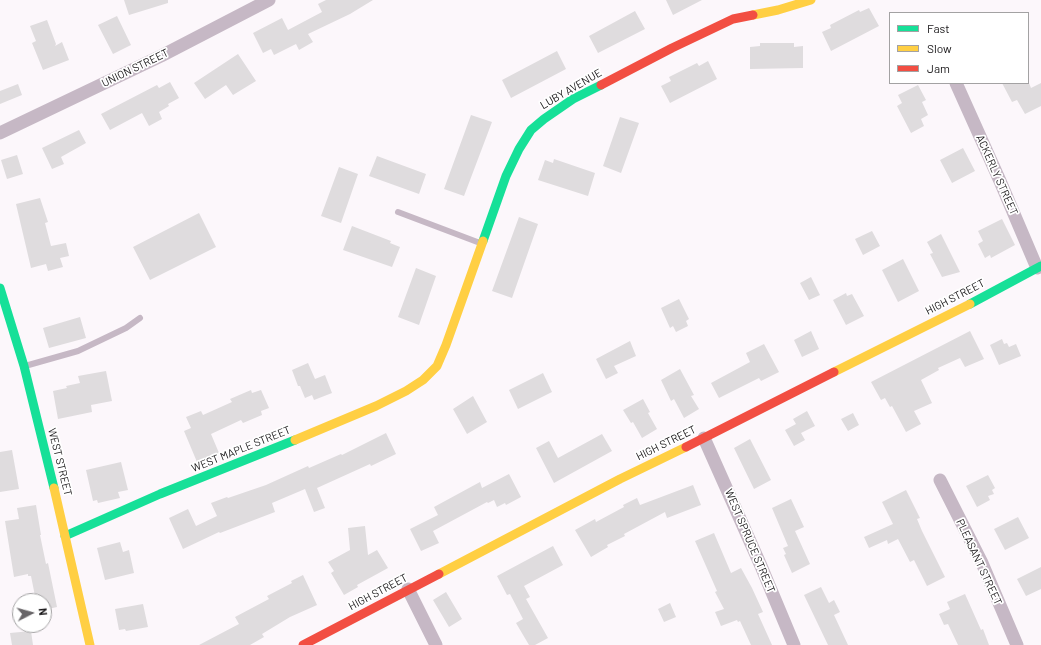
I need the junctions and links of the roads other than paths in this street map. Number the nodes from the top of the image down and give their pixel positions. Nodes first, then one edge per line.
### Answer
1 (269, 0) edge
2 (811, 0) edge
3 (956, 84) edge
4 (0, 133) edge
5 (398, 212) dead end
6 (482, 243) junction
7 (1039, 267) edge
8 (0, 288) edge
9 (140, 318) dead end
10 (24, 366) junction
11 (425, 379) joint
12 (704, 438) junction
13 (940, 480) dead end
14 (65, 536) junction
15 (408, 589) junction
16 (90, 645) edge
17 (303, 645) edge
18 (436, 645) edge
19 (794, 645) edge
20 (1017, 645) edge

1 - 4 street, UNION STREET
2 - 6 street, LUBY AVENUE
3 - 7 street, ACKERLY STREET
5 - 6 lane
6 - 11 street, LUBY AVENUE
7 - 12 street, HIGH STREET
8 - 10 street, WEST STREET
9 - 10 lane
10 - 14 street, WEST STREET
11 - 14 street, WEST MAPLE STREET
12 - 15 street, HIGH STREET
12 - 19 street, WEST SPRUCE STREET
13 - 20 street, PLEASANT STREET
14 - 16 street, WEST STREET
15 - 17 street, HIGH STREET
15 - 18 street

